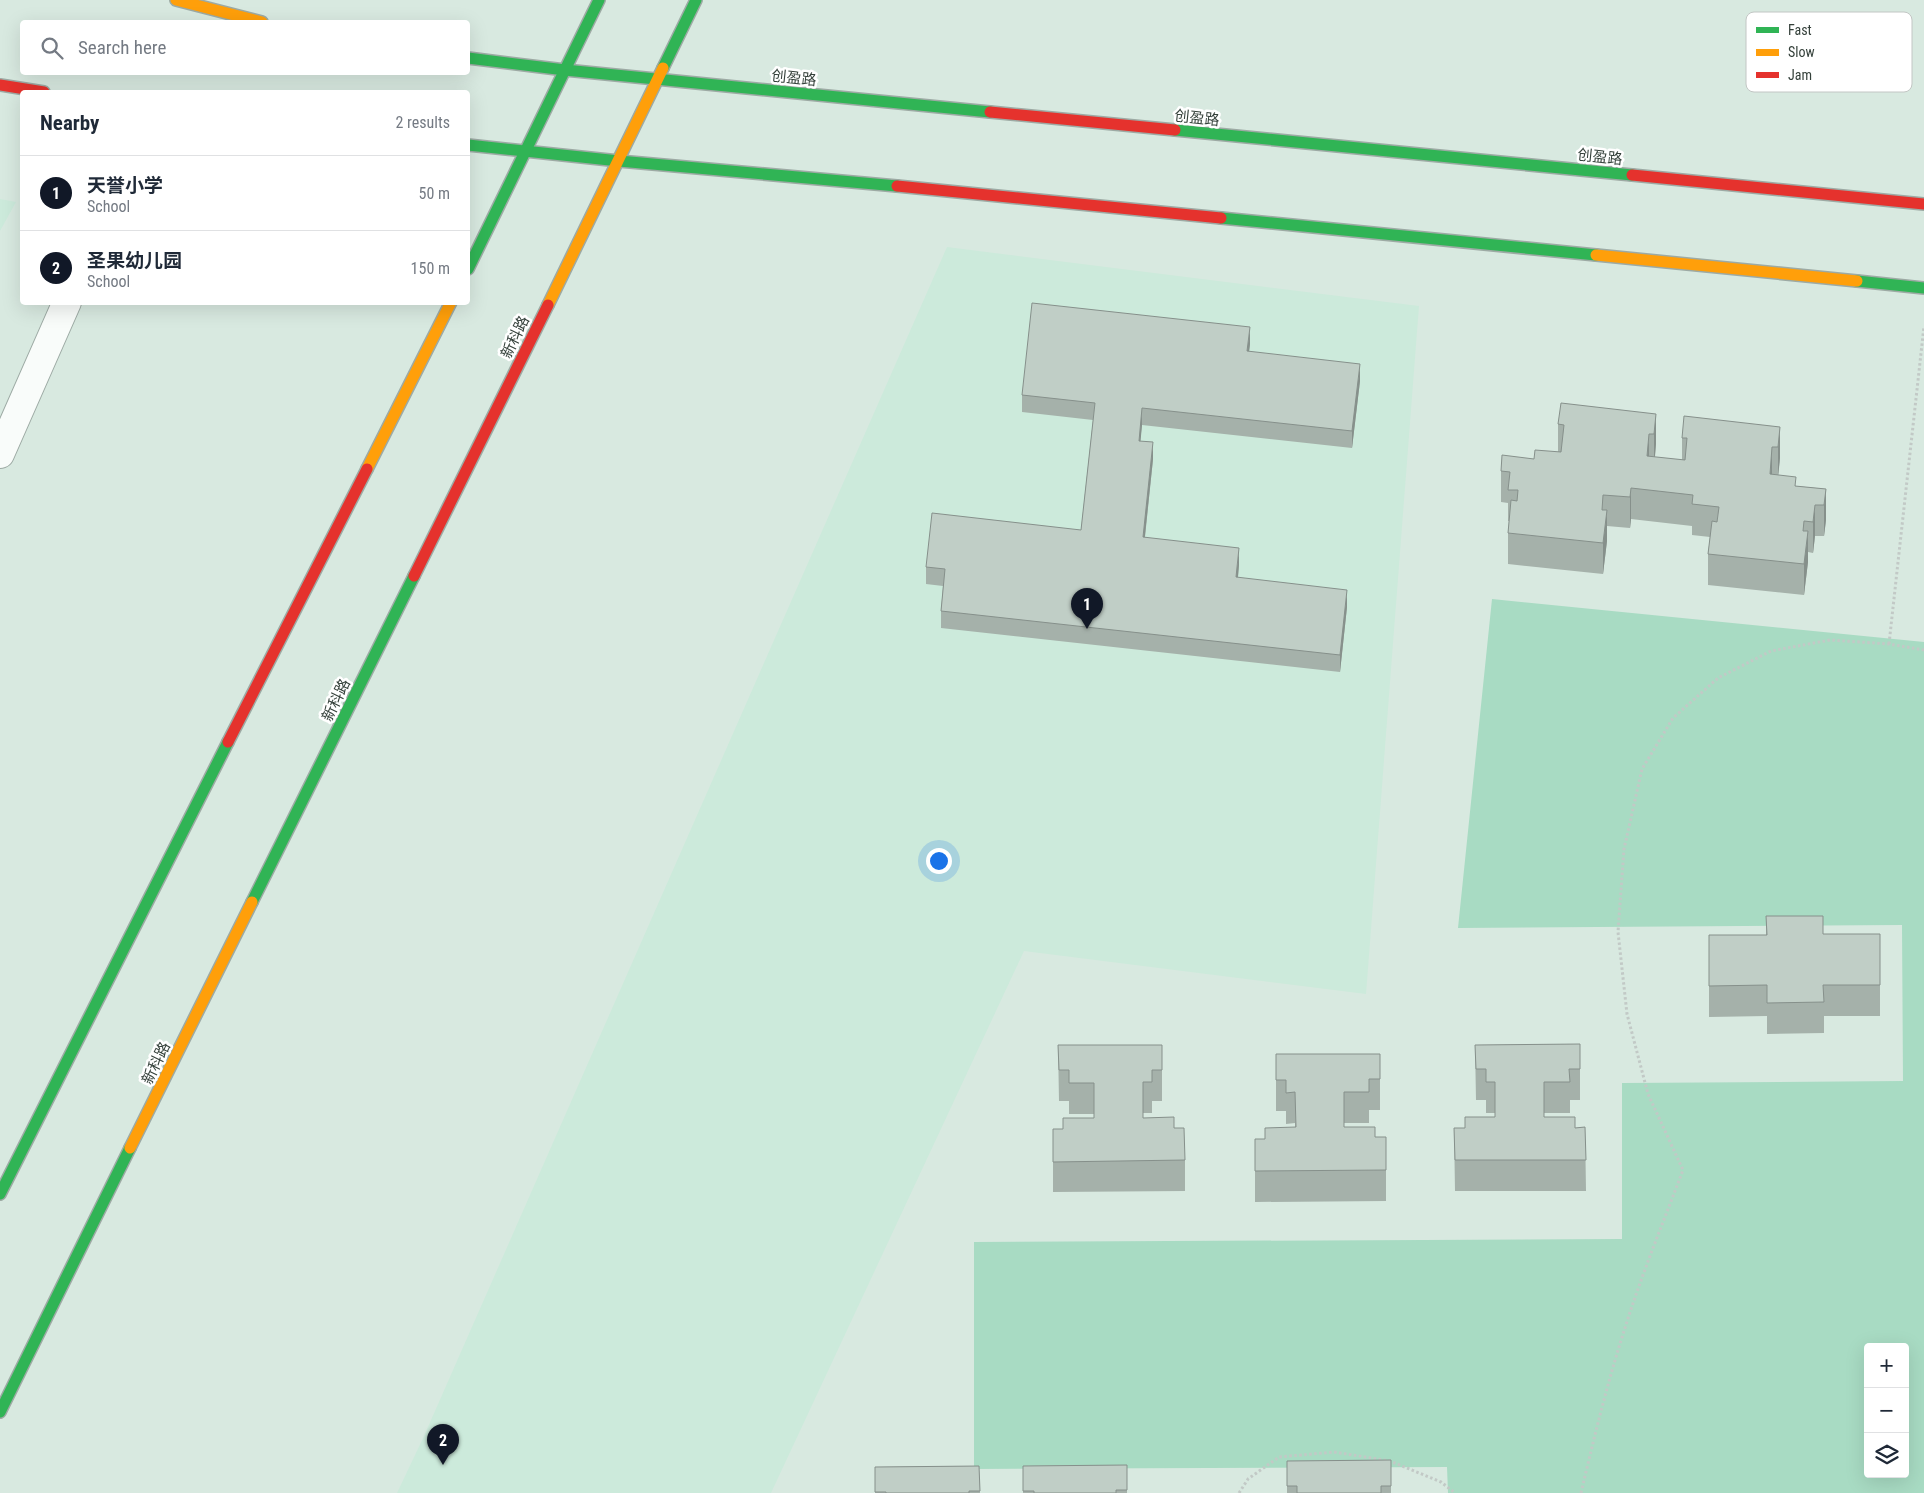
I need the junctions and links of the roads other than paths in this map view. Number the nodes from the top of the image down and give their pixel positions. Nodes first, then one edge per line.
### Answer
1 (176, 0) edge
2 (599, 0) edge
3 (696, 0) edge
4 (254, 20) edge
5 (470, 58) edge
6 (565, 70) junction
7 (658, 80) junction
8 (0, 85) edge
9 (31, 90) edge
10 (470, 145) edge
11 (526, 151) junction
12 (619, 161) junction
13 (1924, 204) edge
14 (470, 265) edge
15 (1924, 288) edge
16 (65, 305) edge
17 (448, 305) edge
18 (0, 454) edge
19 (0, 1194) edge
20 (0, 1412) edge

1 - 4 street
2 - 6 street
3 - 7 street, 新科路
5 - 6 street, 创盈路
6 - 7 street, 创盈路
6 - 11 street
7 - 12 street, 新科路
7 - 13 street, 创盈路
8 - 9 street
10 - 11 street
11 - 12 street
11 - 14 street
12 - 15 street
12 - 20 street, 新科路
16 - 18 street
17 - 19 street

